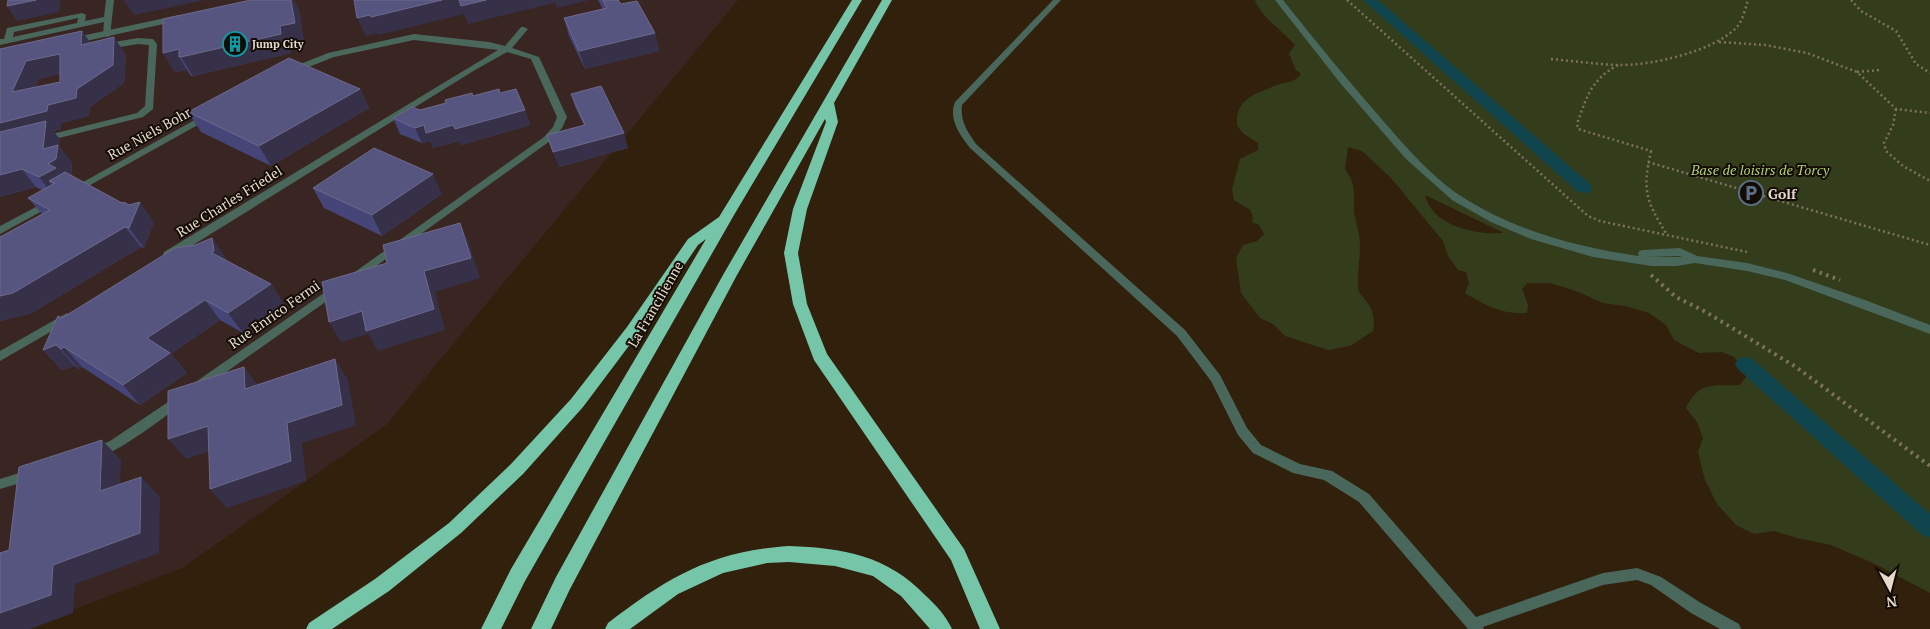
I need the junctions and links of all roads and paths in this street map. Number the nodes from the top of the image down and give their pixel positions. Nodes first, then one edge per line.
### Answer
1 (110, 0) edge
2 (857, 0) edge
3 (887, 0) edge
4 (1057, 0) edge
5 (1279, 0) edge
6 (1286, 0) edge
7 (1347, 0) edge
8 (1748, 0) edge
9 (1851, 0) edge
10 (193, 15) edge
11 (109, 18) junction
12 (174, 19) junction
13 (184, 28) edge
14 (524, 29) dead end
15 (107, 34) junction
16 (4, 41) edge
17 (1719, 42) junction
18 (58, 44) edge
19 (114, 45) edge
20 (508, 48) junction
21 (1551, 59) dead end
22 (1618, 65) junction
23 (1879, 70) dead end
24 (1857, 72) junction
25 (1930, 73) edge
26 (278, 77) edge
27 (828, 105) junction
28 (1896, 109) junction
29 (215, 112) edge
30 (1930, 113) edge
31 (37, 140) edge
32 (1648, 162) junction
33 (1930, 180) edge
34 (727, 215) junction
35 (0, 231) edge
36 (1667, 235) junction
37 (1930, 245) edge
38 (1754, 254) dead end
39 (1695, 258) junction
40 (160, 259) edge
41 (1635, 260) junction
42 (1812, 270) dead end
43 (1846, 282) dead end
44 (76, 311) edge
45 (1930, 330) edge
46 (0, 358) edge
47 (81, 458) edge
48 (1930, 466) edge
49 (45, 470) edge
50 (0, 484) edge
51 (1475, 626) edge
52 (316, 629) edge
53 (491, 629) edge
54 (541, 629) edge
55 (615, 629) edge
56 (942, 629) edge
57 (990, 629) edge
58 (1734, 629) edge

1 - 11 lane
2 - 34 highway, La Francilienne
3 - 27 highway
4 - 51 lane
5 - 41 lane
6 - 39 lane
7 - 36 path
8 - 17 path
9 - 25 path
10 - 12 street
11 - 15 lane
11 - 16 lane
12 - 13 lane
12 - 15 street
14 - 20 lane
15 - 18 street
17 - 22 path
17 - 24 path
19 - 31 lane
20 - 26 lane
20 - 40 lane, Rue Charles Friedel
20 - 47 lane, Rue Enrico Fermi
21 - 22 path
22 - 32 path
23 - 24 path
24 - 28 path
27 - 54 highway
27 - 57 highway
28 - 30 path
28 - 33 path
29 - 35 lane, Rue Niels Bohr
32 - 36 path
32 - 37 path
34 - 52 highway
34 - 53 highway, La Francilienne
36 - 38 path
39 - 41 lane
39 - 45 lane
41 - 48 path
42 - 43 path
44 - 46 lane
49 - 50 lane
51 - 58 lane
55 - 56 highway

